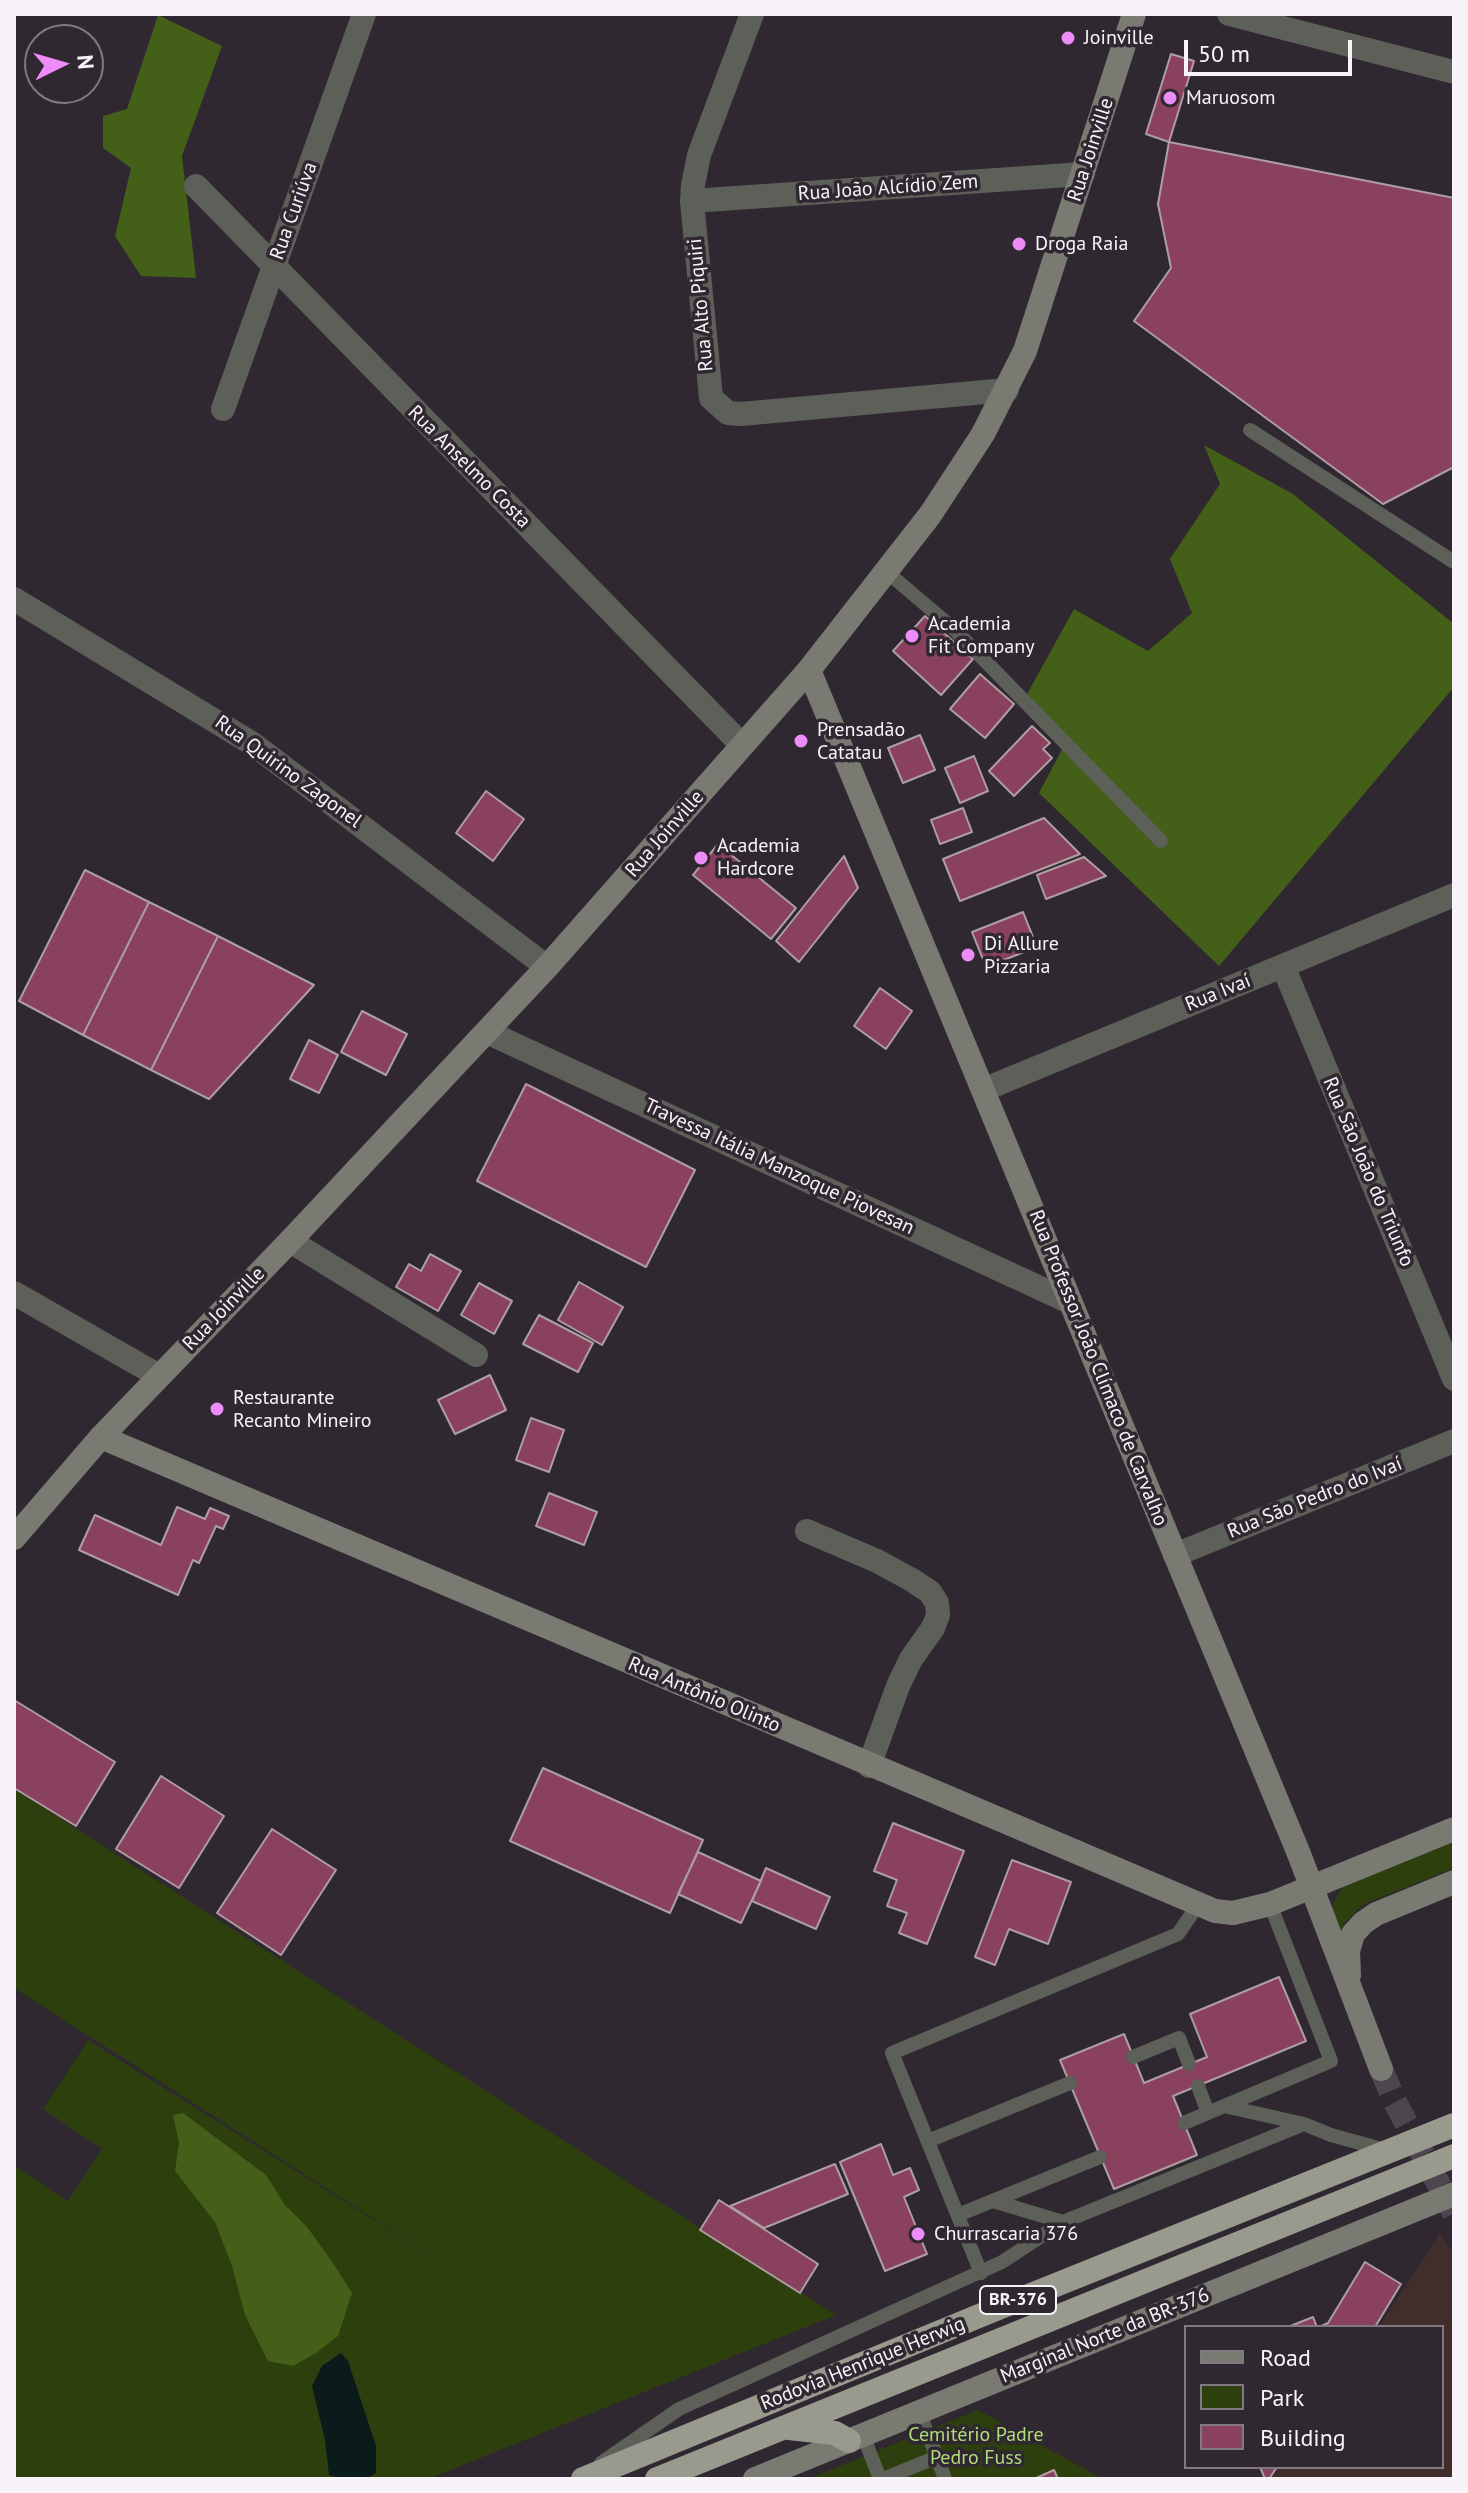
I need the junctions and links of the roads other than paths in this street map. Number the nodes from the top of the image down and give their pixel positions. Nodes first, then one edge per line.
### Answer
1 (364, 14) edge
2 (752, 14) edge
3 (1134, 14) edge
4 (1229, 14) edge
5 (1454, 72) edge
6 (1083, 174) junction
7 (196, 186) dead end
8 (692, 201) junction
9 (273, 268) junction
10 (1007, 390) junction
11 (223, 409) dead end
12 (1250, 430) dead end
13 (1454, 562) edge
14 (887, 572) junction
15 (14, 599) edge
16 (809, 670) junction
17 (742, 745) junction
18 (1161, 841) dead end
19 (1454, 895) edge
20 (1283, 966) junction
21 (547, 967) junction
22 (487, 1032) junction
23 (983, 1090) junction
24 (290, 1241) junction
25 (14, 1293) edge
26 (1070, 1302) junction
27 (476, 1355) dead end
28 (159, 1376) junction
29 (1454, 1379) edge
30 (101, 1437) junction
31 (1454, 1441) edge
32 (807, 1531) dead end
33 (14, 1538) edge
34 (1175, 1555) junction
35 (869, 1766) junction
36 (1454, 1829) edge
37 (1454, 1882) edge
38 (1311, 1887) junction
39 (1270, 1904) junction
40 (1197, 1906) junction
41 (1350, 1989) junction
42 (1133, 2057) dead end
43 (1189, 2064) dead end
44 (1381, 2069) tunnel mouth
45 (1070, 2083) dead end
46 (1198, 2086) dead end
47 (1224, 2106) junction
48 (1208, 2113) junction
49 (1184, 2123) dead end
50 (1304, 2124) junction
51 (1454, 2125) edge
52 (928, 2141) junction
53 (1392, 2151) junction
54 (1454, 2156) edge
55 (1100, 2157) dead end
56 (1454, 2194) edge
57 (993, 2201) junction
58 (958, 2215) junction
59 (1063, 2222) junction
60 (981, 2273) junction
61 (919, 2412) junction
62 (783, 2428) junction
63 (856, 2438) junction
64 (937, 2457) junction
65 (944, 2476) edge
66 (581, 2479) edge
67 (657, 2479) edge
68 (755, 2479) edge
69 (882, 2479) edge

1 - 9 street, Rua Curiúva
2 - 8 street, Rua Alto Piquiri
3 - 6 main road, Rua Joinville
4 - 5 street
6 - 8 street, Rua João Alcídio Zem
6 - 10 main road, Rua Joinville
7 - 9 street, Rua Anselmo Costa
8 - 10 street, Rua Alto Piquiri
9 - 11 street, Rua Curiúva
9 - 17 street, Rua Anselmo Costa
10 - 14 main road, Rua Joinville
12 - 13 lane
14 - 16 main road, Rua Joinville
14 - 18 lane
15 - 21 street, Rua Quirino Zagonel
16 - 17 main road, Rua Joinville
16 - 23 main road, Rua Professor João Clímaco de Carvalho
17 - 21 main road, Rua Joinville
19 - 20 street, Rua Ivaí
20 - 23 street, Rua Ivaí
20 - 29 street, Rua São João do Triunfo
21 - 22 main road, Rua Joinville
22 - 24 main road, Rua Joinville
22 - 26 street, Travessa Itália Manzoque Piovesan
23 - 26 main road, Rua Professor João Clímaco de Carvalho
24 - 27 street
24 - 28 main road, Rua Joinville
25 - 28 street
26 - 34 main road, Rua Professor João Clímaco de Carvalho
28 - 30 main road, Rua Joinville
30 - 33 main road, Rua Joinville
30 - 35 main road, Rua Antônio Olinto
31 - 34 street, Rua São Pedro do Ivaí
32 - 35 street
34 - 38 main road, Rua Professor João Clímaco de Carvalho
35 - 40 main road, Rua Antônio Olinto
36 - 38 main road, Rua Antônio Olinto
37 - 41 main road
38 - 39 main road, Rua Antônio Olinto
38 - 41 main road, Rua Professor João Clímaco de Carvalho
39 - 40 main road, Rua Antônio Olinto
39 - 47 lane
40 - 52 lane
41 - 44 main road, Rua Professor João Clímaco de Carvalho
42 - 43 lane
45 - 52 lane
46 - 48 lane
47 - 48 lane
47 - 50 lane
48 - 49 lane
50 - 53 lane
50 - 59 lane
51 - 53 highway, Rodovia Henrique Herwig / BR-376
52 - 58 lane
53 - 66 highway, Rodovia Henrique Herwig / BR-376
54 - 62 highway, Rodovia Henrique Herwig / BR-376
55 - 57 lane
56 - 61 main road, Marginal Norte da BR-376
57 - 58 lane
57 - 59 lane
58 - 60 lane
59 - 60 lane
60 - 66 lane
61 - 63 main road, Marginal Norte da BR-376
61 - 64 lane
62 - 63 highway
62 - 67 highway, Rodovia Henrique Herwig / BR-376
63 - 68 main road, Marginal Norte da BR-376
63 - 69 lane
64 - 65 lane
64 - 69 lane

